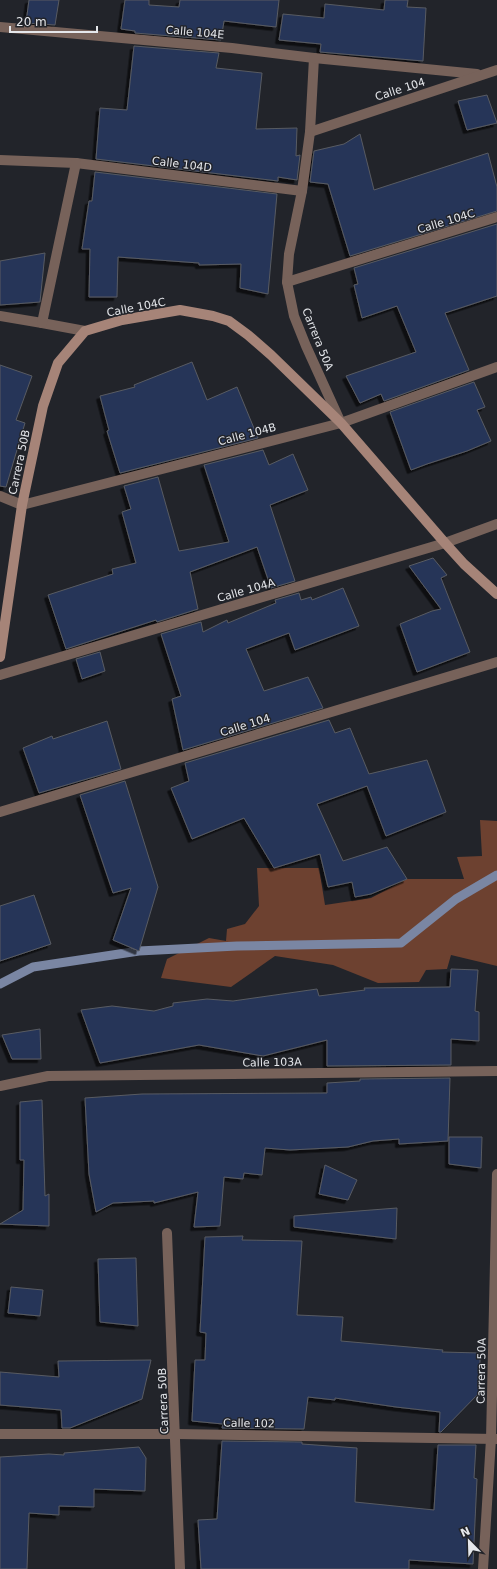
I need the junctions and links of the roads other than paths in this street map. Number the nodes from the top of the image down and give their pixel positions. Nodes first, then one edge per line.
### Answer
1 (0, 27) edge
2 (314, 58) junction
3 (497, 70) edge
4 (482, 75) junction
5 (310, 132) junction
6 (0, 160) edge
7 (76, 163) junction
8 (302, 191) junction
9 (497, 217) edge
10 (287, 282) junction
11 (0, 316) edge
12 (42, 322) junction
13 (85, 331) junction
14 (248, 335) joint
15 (497, 367) edge
16 (341, 422) junction
17 (0, 496) edge
18 (22, 505) junction
19 (497, 524) edge
20 (445, 543) junction
21 (497, 594) edge
22 (0, 657) edge
23 (497, 662) edge
24 (0, 675) edge
25 (0, 812) edge
26 (497, 1071) edge
27 (0, 1086) edge
28 (497, 1174) edge
29 (167, 1233) dead end
30 (0, 1434) edge
31 (176, 1434) junction
32 (494, 1439) edge
33 (180, 1569) edge
34 (483, 1569) edge

1 - 2 street, Calle 104E
2 - 4 street, Calle 104E
2 - 5 street
3 - 4 street, Calle 104
4 - 5 street, Calle 104
5 - 8 street
6 - 7 street, Calle 104D
7 - 8 street, Calle 104D
7 - 12 street
8 - 10 street, Carrera 50A
9 - 10 street, Calle 104C
10 - 16 street, Carrera 50A
11 - 12 street, Calle 104C
12 - 13 street, Calle 104C
13 - 14 street, Calle 104C
13 - 18 street, Carrera 50B
14 - 16 street, Carrera 50A
15 - 16 street, Calle 104B
16 - 18 street, Calle 104B
16 - 20 street, Carrera 50A
17 - 18 street
18 - 22 street, Carrera 50B
19 - 20 street, Calle 104A
20 - 21 street, Carrera 50A
20 - 24 street, Calle 104A
23 - 25 street, Calle 104
26 - 27 street, Calle 103A
28 - 32 street, Carrera 50A
29 - 31 street, Carrera 50B
30 - 31 street, Calle 102
31 - 32 street, Calle 102
31 - 33 street, Carrera 50B
32 - 34 street, Carrera 50A

